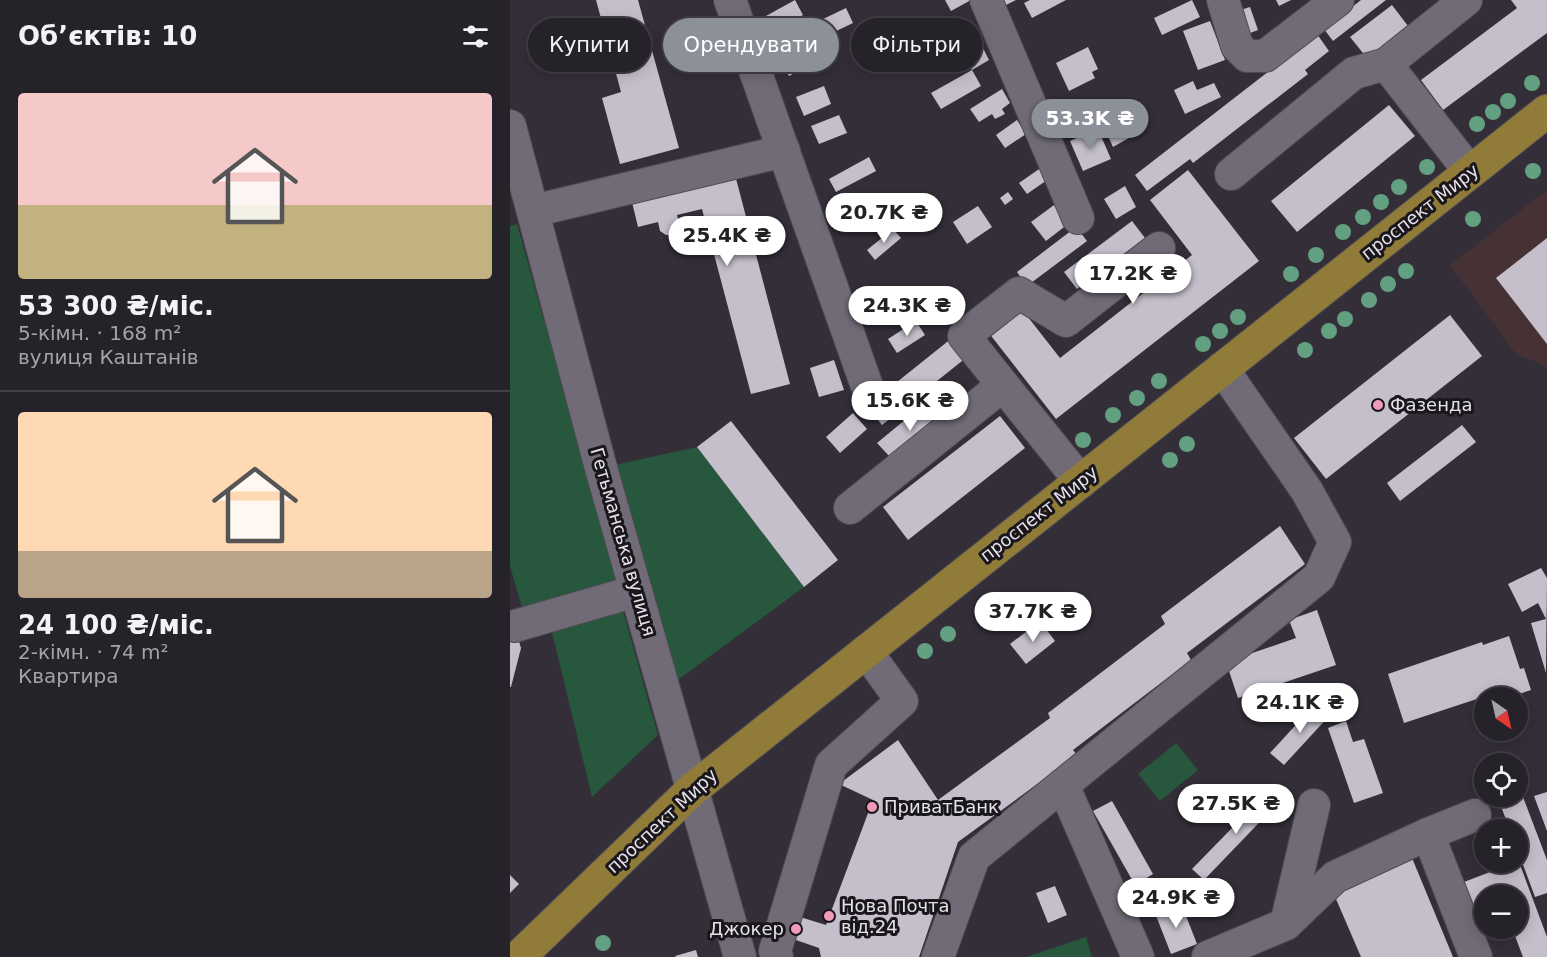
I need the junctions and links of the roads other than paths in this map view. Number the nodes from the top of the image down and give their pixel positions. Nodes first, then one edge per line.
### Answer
1 (730, 0) edge
2 (986, 0) edge
3 (1222, 0) edge
4 (1338, 0) edge
5 (1467, 0) edge
6 (1386, 64) junction
7 (1547, 111) edge
8 (510, 126) edge
9 (784, 151) junction
10 (1470, 172) junction
11 (1231, 174) dead end
12 (532, 210) junction
13 (1078, 218) dead end
14 (1159, 248) dead end
15 (1222, 368) junction
16 (1004, 386) junction
17 (868, 389) dead end
18 (1081, 482) junction
19 (850, 508) dead end
20 (636, 591) junction
21 (515, 626) dead end
22 (866, 651) junction
23 (1063, 784) junction
24 (693, 789) junction
25 (1314, 805) dead end
26 (1474, 815) dead end
27 (1428, 834) junction
28 (1286, 924) junction
29 (519, 957) edge
30 (740, 957) edge
31 (777, 957) edge
32 (938, 957) edge
33 (1138, 957) edge
34 (1208, 957) edge
35 (1476, 957) edge

1 - 9 street
2 - 13 street
3 - 4 street
5 - 6 street
6 - 10 street
6 - 11 street
7 - 10 main road, проспект Миру
8 - 12 street, Гетьманська вулиця
9 - 12 street
9 - 17 street
10 - 15 main road, проспект Миру
12 - 20 street, Гетьманська вулиця
14 - 16 street
15 - 18 main road, проспект Миру
15 - 23 street
16 - 18 street
16 - 19 street
18 - 22 main road, проспект Миру
20 - 21 street
20 - 24 street, Гетьманська вулиця
22 - 24 main road, проспект Миру
22 - 31 street
23 - 32 street
23 - 33 street
24 - 29 main road, проспект Миру
24 - 30 street, Гетьманська вулиця
25 - 28 street
26 - 27 street
27 - 28 street
27 - 35 street
28 - 34 street

